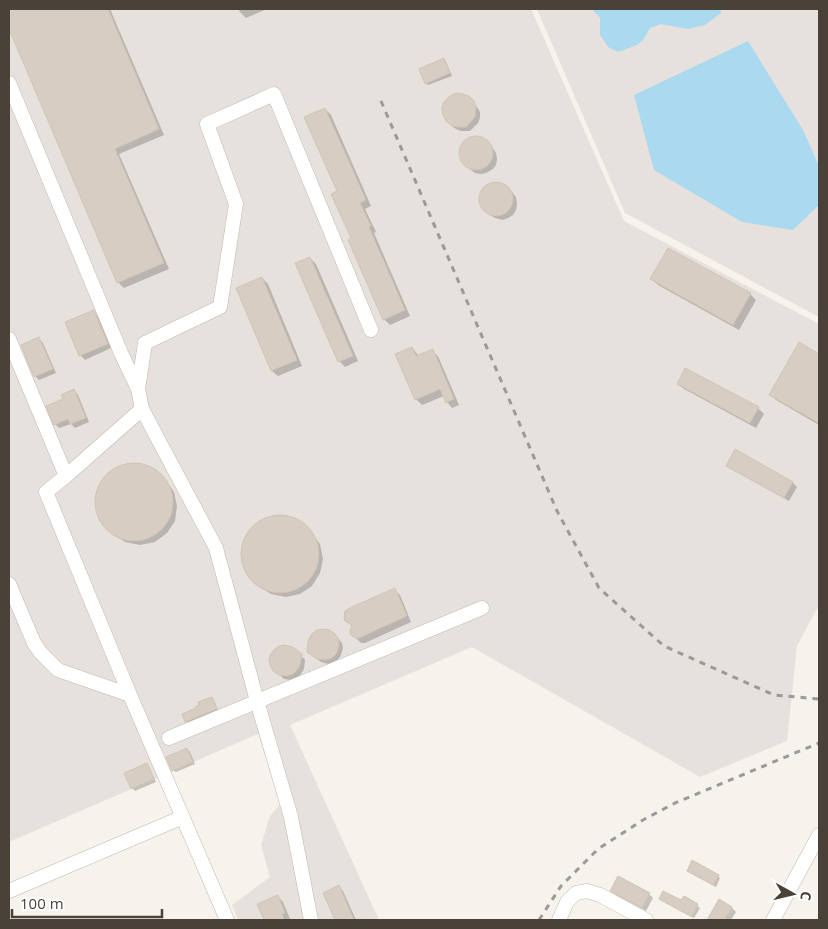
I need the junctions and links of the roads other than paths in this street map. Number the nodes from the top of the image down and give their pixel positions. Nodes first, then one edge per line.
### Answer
1 (9, 83) edge
2 (371, 330) dead end
3 (9, 339) edge
4 (145, 344) junction
5 (122, 353) junction
6 (138, 389) junction
7 (142, 409) junction
8 (66, 476) junction
9 (9, 584) edge
10 (482, 608) dead end
11 (130, 695) junction
12 (258, 701) junction
13 (169, 738) dead end
14 (183, 817) junction
15 (819, 835) edge
16 (9, 892) edge
17 (227, 920) edge
18 (311, 920) edge
19 (559, 920) edge
20 (646, 920) edge
21 (773, 920) edge

1 - 5 street
2 - 4 street
3 - 8 street
4 - 5 street
4 - 6 street
5 - 6 street
6 - 7 street
7 - 8 street
7 - 12 street
8 - 11 street
9 - 11 street
10 - 12 street
11 - 14 street
12 - 13 street
12 - 18 street
14 - 16 street
14 - 17 street
15 - 21 street
19 - 20 street

